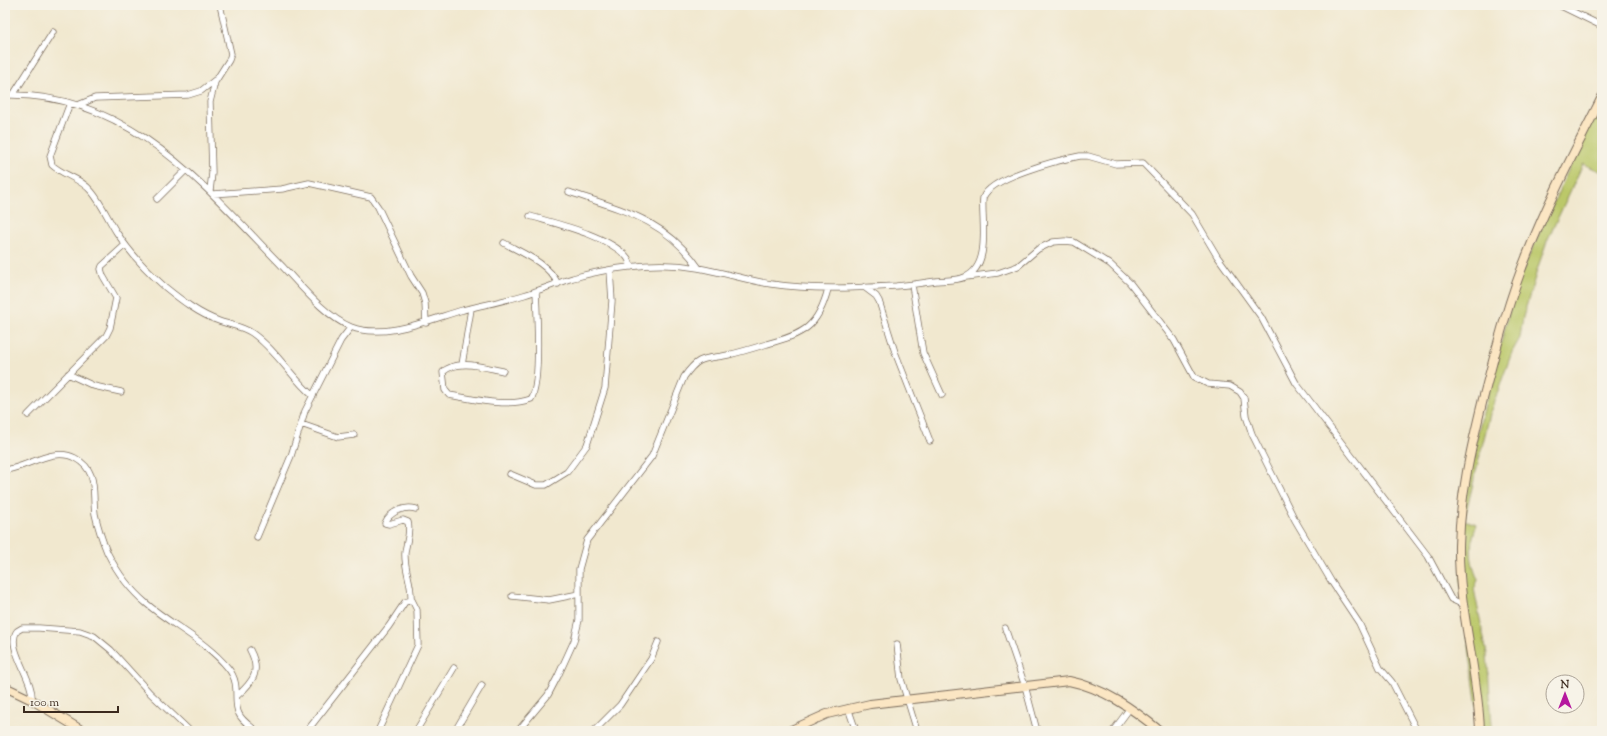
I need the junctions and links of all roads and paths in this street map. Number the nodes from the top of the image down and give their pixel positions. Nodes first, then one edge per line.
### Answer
1 (220, 5) edge
2 (1560, 5) edge
3 (1602, 26) edge
4 (53, 32) dead end
5 (217, 78) junction
6 (5, 95) edge
7 (13, 95) junction
8 (1602, 97) edge
9 (70, 103) junction
10 (78, 105) junction
11 (186, 170) junction
12 (569, 192) dead end
13 (211, 193) junction
14 (157, 199) dead end
15 (530, 216) dead end
16 (504, 243) dead end
17 (125, 245) junction
18 (631, 267) junction
19 (699, 268) junction
20 (610, 270) junction
21 (966, 277) junction
22 (558, 284) junction
23 (912, 285) junction
24 (864, 287) junction
25 (828, 288) junction
26 (536, 291) junction
27 (471, 308) junction
28 (426, 323) junction
29 (351, 327) junction
30 (462, 365) junction
31 (503, 370) dead end
32 (68, 374) junction
33 (121, 392) dead end
34 (942, 394) dead end
35 (313, 396) junction
36 (28, 415) dead end
37 (301, 424) junction
38 (354, 435) dead end
39 (930, 441) dead end
40 (5, 470) edge
41 (510, 474) dead end
42 (416, 509) dead end
43 (258, 537) dead end
44 (579, 594) junction
45 (512, 596) dead end
46 (410, 599) junction
47 (1464, 605) junction
48 (1005, 628) dead end
49 (658, 642) dead end
50 (897, 644) dead end
51 (250, 650) dead end
52 (454, 668) dead end
53 (482, 685) dead end
54 (5, 686) edge
55 (1026, 686) junction
56 (237, 696) junction
57 (907, 698) junction
58 (32, 700) junction
59 (848, 708) junction
60 (1130, 708) junction
61 (794, 730) edge
62 (83, 731) edge
63 (190, 731) edge
64 (256, 731) edge
65 (307, 731) edge
66 (378, 731) edge
67 (416, 731) edge
68 (455, 731) edge
69 (518, 731) edge
70 (594, 731) edge
71 (856, 731) edge
72 (917, 731) edge
73 (1037, 731) edge
74 (1113, 731) edge
75 (1160, 731) edge
76 (1417, 731) edge
77 (1480, 731) edge

1 - 5 street
2 - 3 street
4 - 7 street
5 - 10 street
5 - 13 street
6 - 7 street
7 - 9 street
8 - 47 main road
9 - 10 street
9 - 17 street
10 - 11 street
11 - 13 street
11 - 14 street
12 - 19 street
13 - 28 street
13 - 29 street
15 - 18 street
16 - 22 street
17 - 32 street
17 - 35 street
18 - 19 street
18 - 20 street
19 - 25 street
20 - 22 street
20 - 41 street
21 - 23 street
21 - 47 street
21 - 76 street
22 - 26 street
23 - 24 street
23 - 34 street
24 - 25 street
24 - 39 street
25 - 44 street
26 - 27 street
26 - 30 street
27 - 28 street
27 - 30 street
28 - 29 street
29 - 35 street
30 - 31 street
32 - 33 street
32 - 36 street
35 - 37 street
37 - 38 street
37 - 43 street
40 - 56 street
42 - 46 street
44 - 45 street
44 - 69 street
46 - 65 street
46 - 66 street
47 - 77 main road
48 - 55 street
49 - 70 street
50 - 57 street
51 - 56 street
52 - 67 street
53 - 68 street
54 - 58 main road
55 - 57 main road
55 - 60 main road
55 - 73 street
56 - 64 street
57 - 59 main road
57 - 72 street
58 - 62 main road
58 - 63 street
59 - 61 main road
59 - 71 street
60 - 74 street
60 - 75 main road

